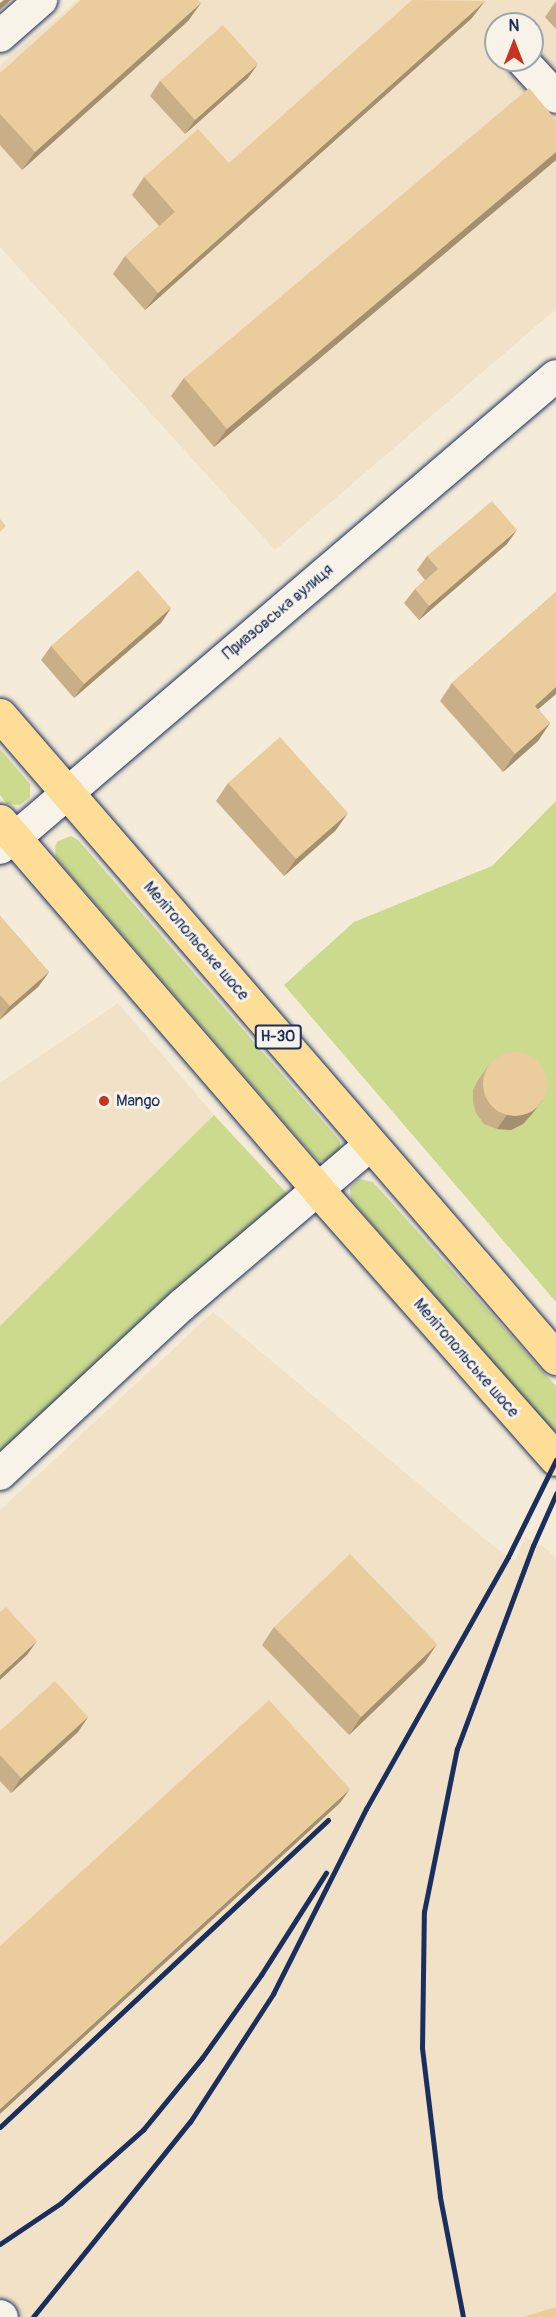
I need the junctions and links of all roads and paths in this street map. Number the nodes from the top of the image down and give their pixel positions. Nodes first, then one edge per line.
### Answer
1 (41, 0) edge
2 (0, 36) edge
3 (533, 72) edge
4 (556, 97) edge
5 (556, 376) edge
6 (0, 715) edge
7 (66, 792) junction
8 (5, 835) edge
9 (371, 1144) junction
10 (318, 1190) junction
11 (556, 1358) edge
12 (556, 1459) edge
13 (0, 1474) edge

1 - 2 street
3 - 4 street
5 - 7 street, Приазовська вулиця
6 - 7 main road, Мелітопольське шосе / Н-30
7 - 8 street, Приазовська вулиця
7 - 9 main road, Мелітопольське шосе / Н-30
8 - 10 main road, Мелітопольське шосе
9 - 10 street
9 - 11 main road, Мелітопольське шосе / Н-30
10 - 12 main road, Мелітопольське шосе
10 - 13 street

